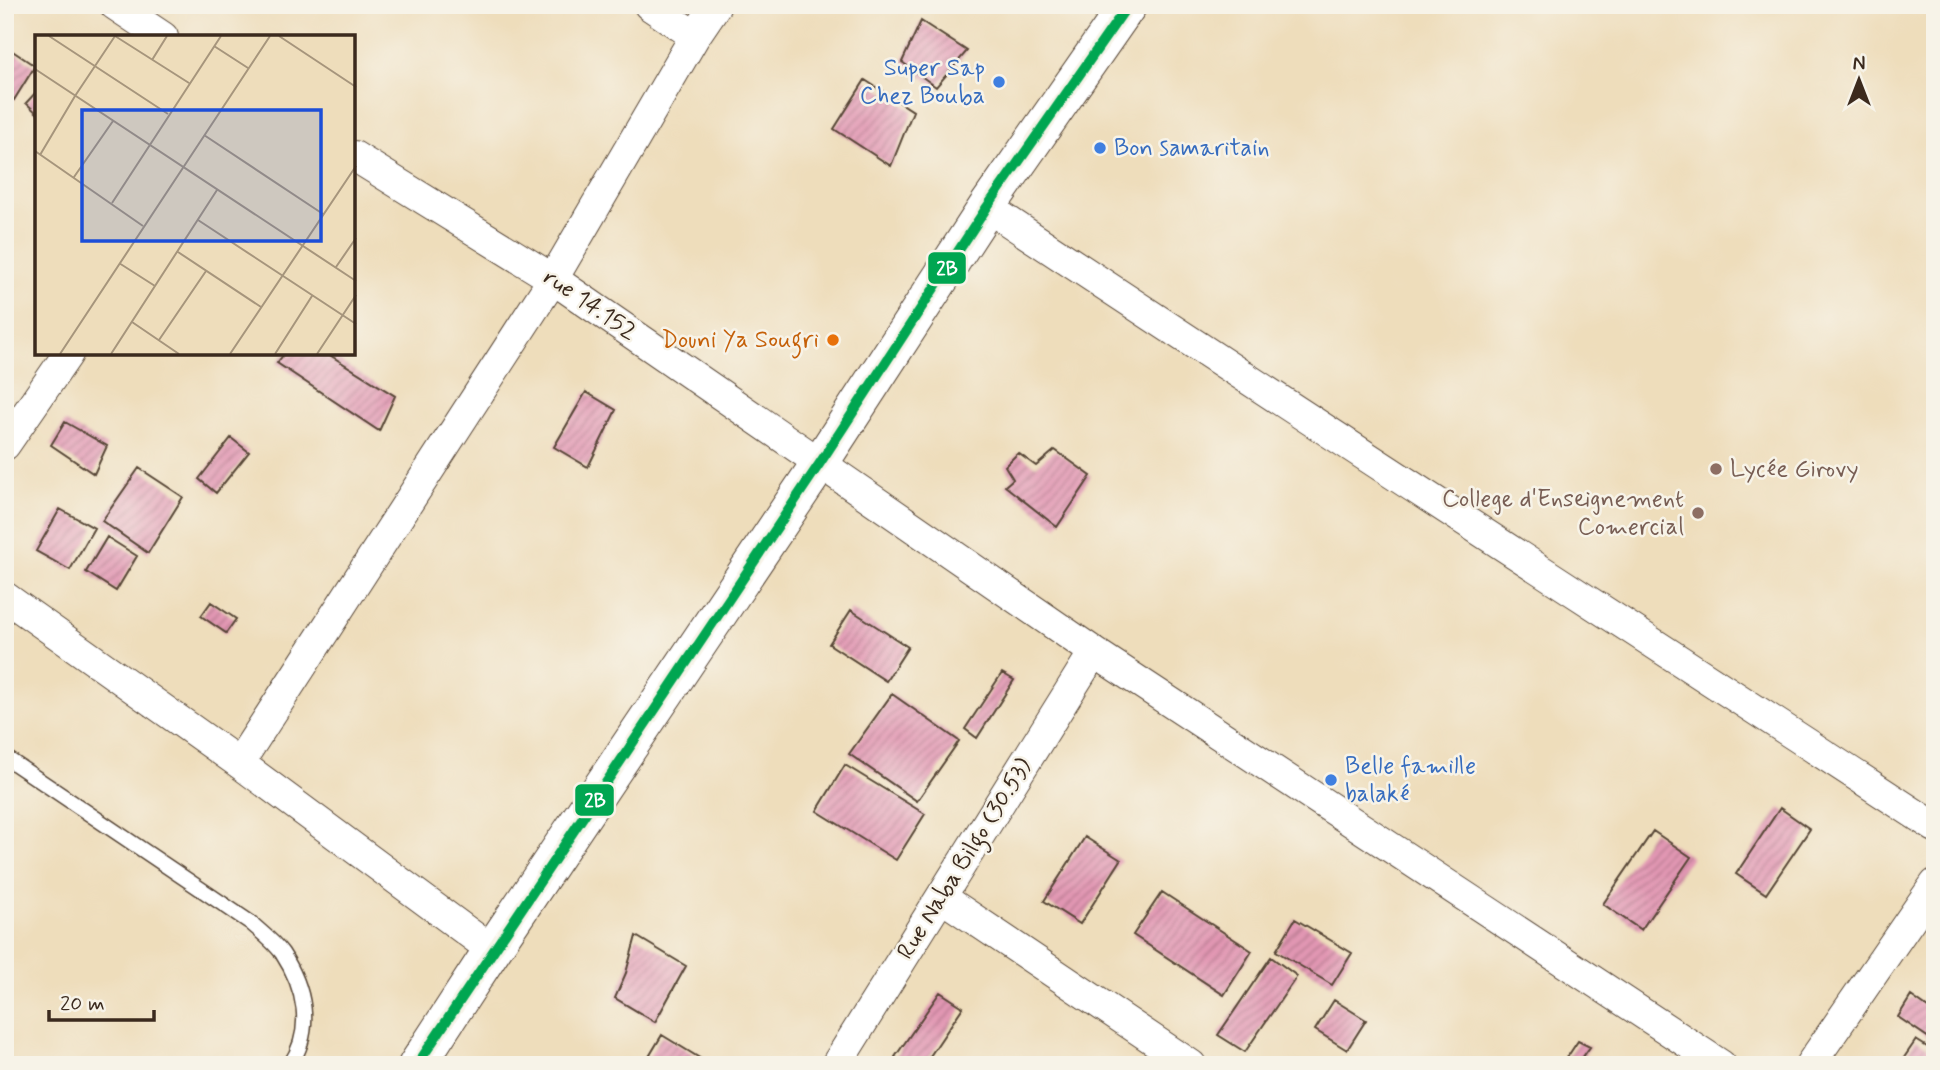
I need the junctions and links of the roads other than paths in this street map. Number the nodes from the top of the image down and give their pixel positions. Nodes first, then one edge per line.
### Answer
1 (114, 5) edge
2 (649, 5) edge
3 (716, 5) edge
4 (1128, 5) edge
5 (160, 35) edge
6 (695, 36) junction
7 (355, 157) edge
8 (987, 206) junction
9 (553, 279) junction
10 (67, 355) edge
11 (5, 445) edge
12 (820, 463) junction
13 (5, 597) edge
14 (1094, 652) junction
15 (5, 757) edge
16 (239, 763) junction
17 (1935, 827) edge
18 (1935, 884) edge
19 (941, 897) junction
20 (492, 950) junction
21 (290, 1065) edge
22 (417, 1065) edge
23 (836, 1065) edge
24 (1191, 1065) edge
25 (1721, 1065) edge
26 (1810, 1065) edge

1 - 5 street
2 - 6 street
3 - 6 street
4 - 8 street
6 - 9 street
7 - 9 street, rue 14.152
8 - 12 street
8 - 17 street
9 - 12 street, rue 14.152
9 - 16 street
10 - 11 street
12 - 14 street, rue 14.152
12 - 20 street
13 - 16 street
14 - 19 street, Rue Naba Bilgo (30.53)
14 - 25 street, rue 14.152
15 - 21 lane
16 - 20 street
18 - 26 street
19 - 23 street, Rue Naba Bilgo (30.53)
19 - 24 street
20 - 22 street

